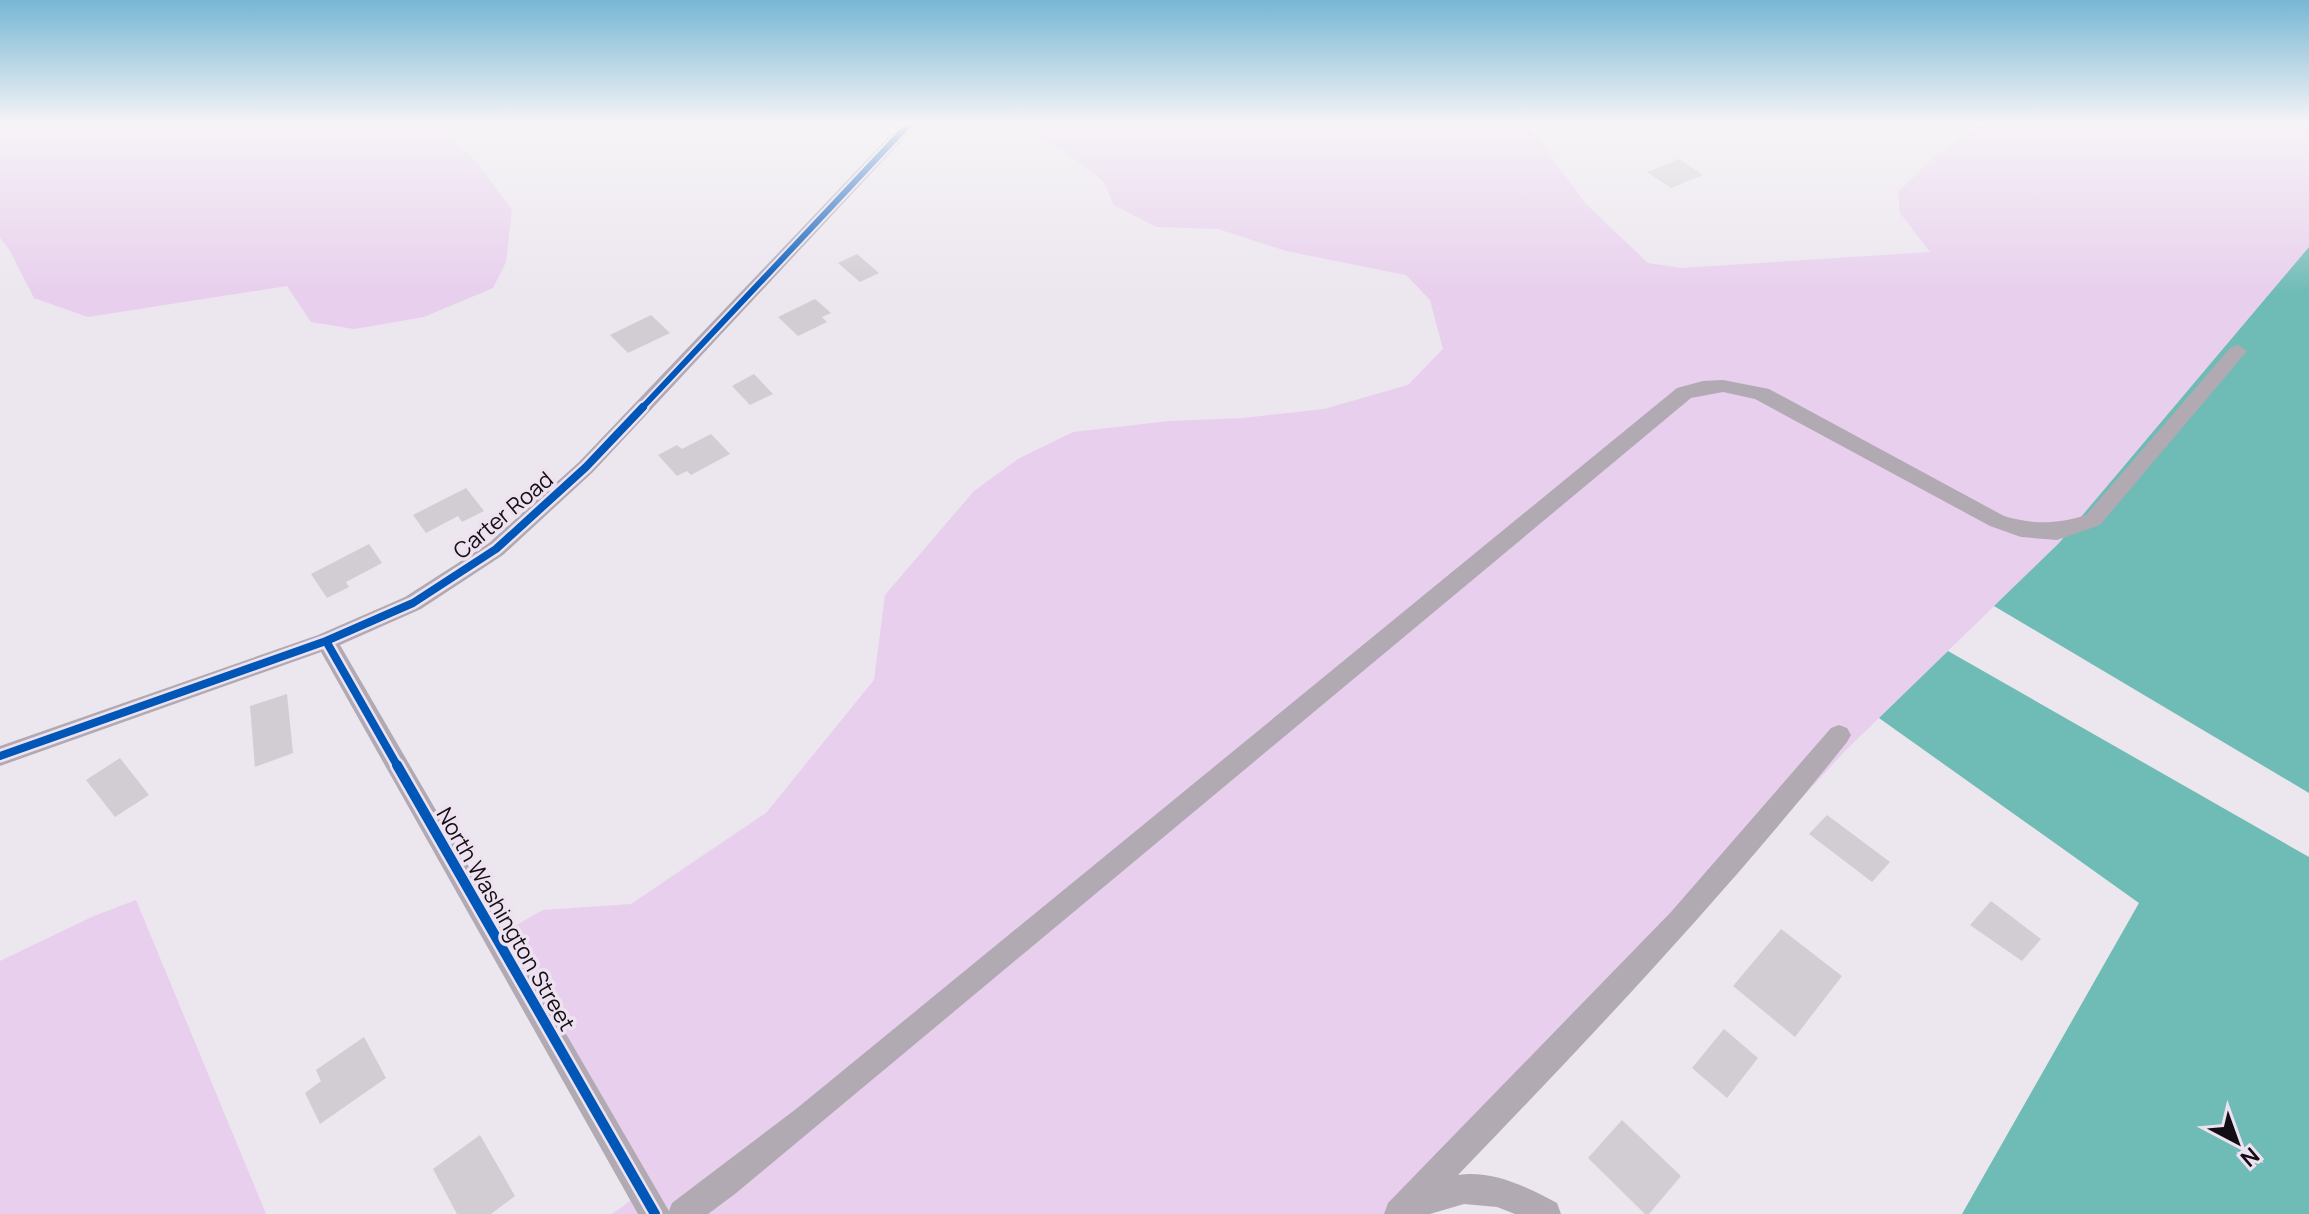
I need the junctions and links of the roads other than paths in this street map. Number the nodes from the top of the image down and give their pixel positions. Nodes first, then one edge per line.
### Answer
1 (857, 180) edge
2 (2238, 351) dead end
3 (326, 641) junction
4 (1839, 735) dead end
5 (0, 756) edge
6 (655, 1214) edge
7 (683, 1214) edge
8 (1401, 1214) edge
9 (1546, 1214) edge

1 - 3 street, Carter Road
2 - 7 street
3 - 5 street, Carter Road
3 - 6 street, North Washington Street
4 - 8 street
8 - 9 street

